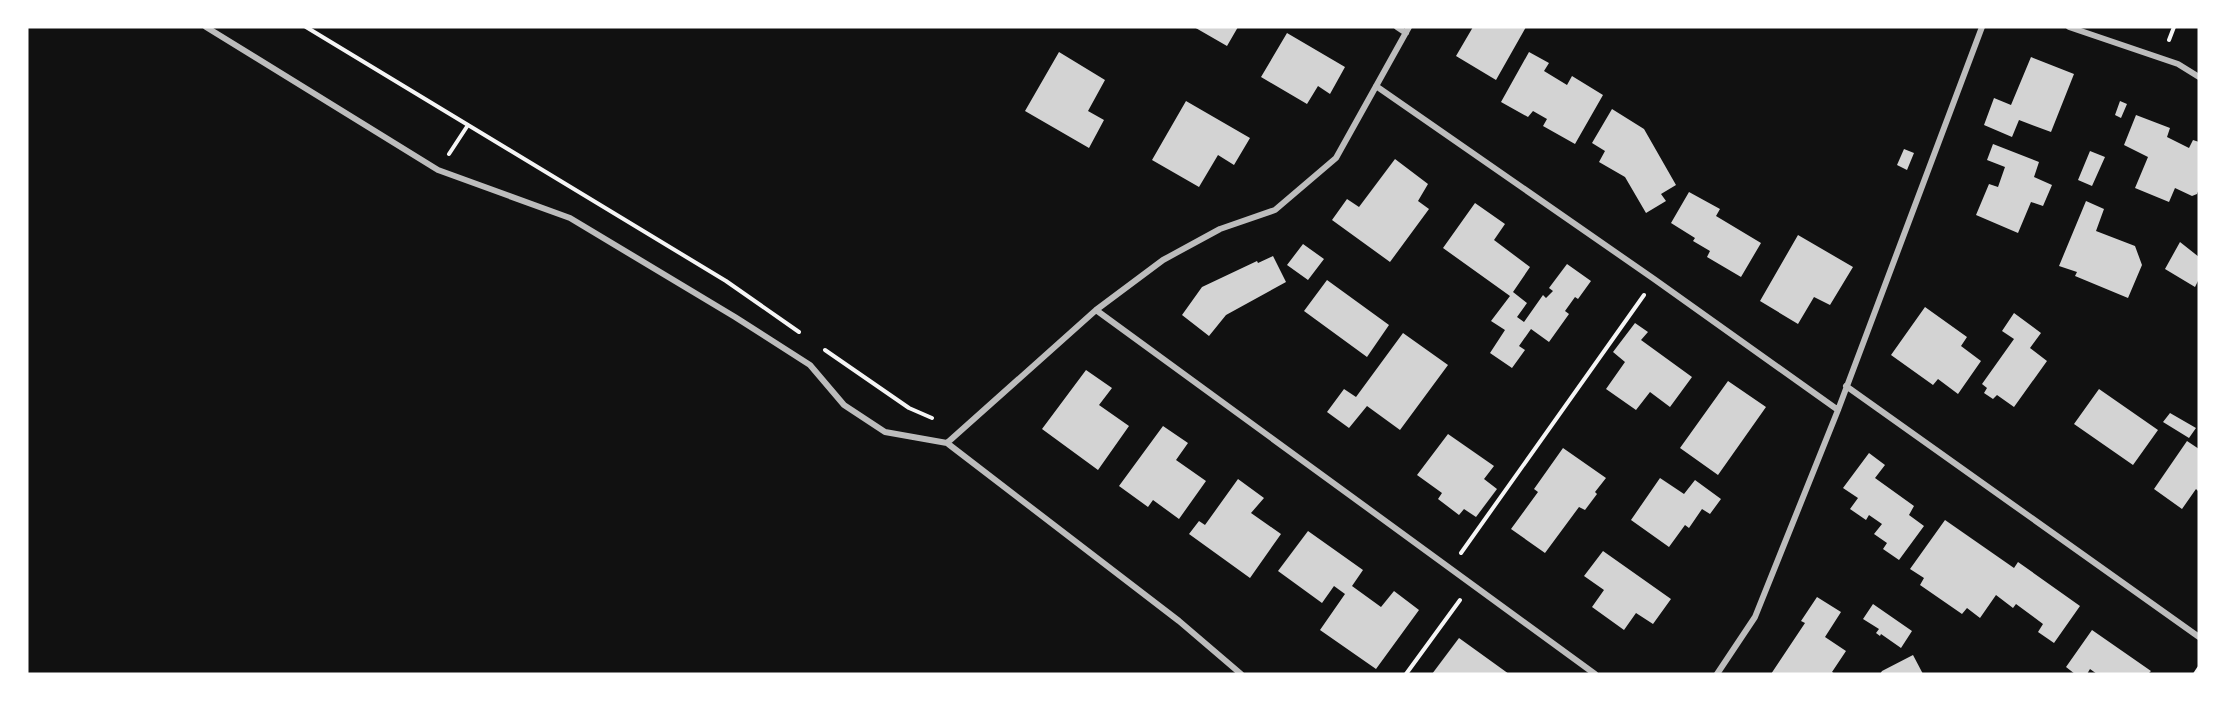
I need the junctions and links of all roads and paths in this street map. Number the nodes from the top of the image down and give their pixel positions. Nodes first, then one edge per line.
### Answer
1 (206, 27) edge
2 (306, 27) edge
3 (1397, 27) edge
4 (2069, 27) edge
5 (1980, 28) edge
6 (1408, 30) edge
7 (2199, 77) edge
8 (1376, 86) junction
9 (468, 125) junction
10 (438, 170) junction
11 (1654, 279) junction
12 (1096, 310) junction
13 (807, 337) dead end
14 (816, 344) dead end
15 (1846, 386) junction
16 (1838, 410) junction
17 (960, 431) junction
18 (947, 443) junction
19 (1450, 568) junction
20 (1472, 584) junction
21 (2199, 637) edge
22 (2199, 668) edge
23 (1241, 674) edge
24 (1406, 674) edge
25 (1595, 674) edge
26 (1717, 674) edge
27 (2195, 674) edge

1 - 10 street
2 - 9 path
3 - 6 street
4 - 7 street
5 - 15 street
6 - 8 street
8 - 11 street
8 - 12 street
9 - 10 path
9 - 13 path
10 - 18 street
11 - 16 street
11 - 19 path
12 - 17 street
12 - 19 street
14 - 17 path
15 - 16 street
15 - 21 street
16 - 26 street
17 - 18 street
18 - 23 street
19 - 20 street
20 - 24 path
20 - 25 street
22 - 27 path

